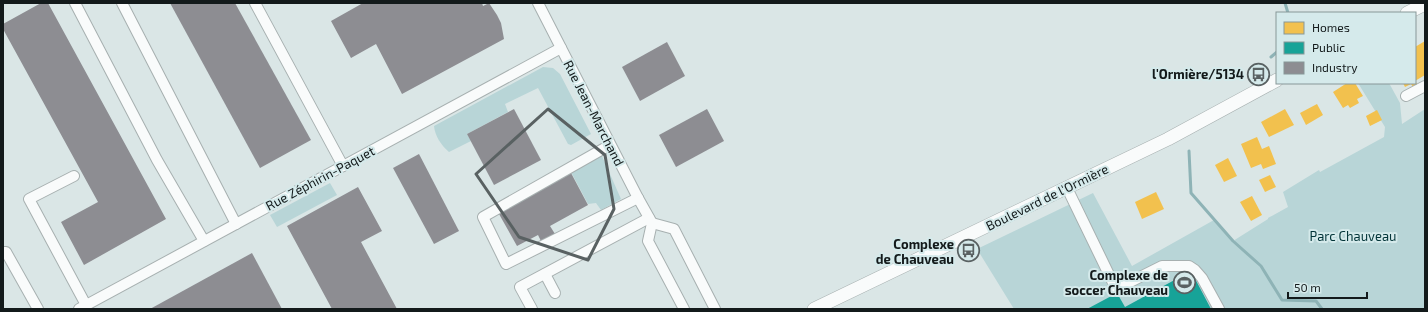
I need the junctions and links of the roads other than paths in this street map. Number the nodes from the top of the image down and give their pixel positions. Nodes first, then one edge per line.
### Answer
1 (75, 3) edge
2 (122, 3) edge
3 (255, 3) edge
4 (538, 3) edge
5 (1424, 6) edge
6 (1409, 12) edge
7 (561, 48) junction
8 (1276, 81) edge
9 (1425, 86) edge
10 (1406, 96) dead end
11 (610, 145) junction
12 (342, 166) junction
13 (74, 176) dead end
14 (1068, 188) junction
15 (638, 198) junction
16 (650, 220) junction
17 (236, 224) junction
18 (204, 241) junction
19 (3, 252) edge
20 (545, 274) junction
21 (555, 293) dead end
22 (83, 307) edge
23 (38, 309) edge
24 (532, 309) edge
25 (684, 309) edge
26 (715, 309) edge
27 (814, 309) edge
28 (1219, 309) edge

1 - 18 street
2 - 17 street
3 - 12 street
4 - 7 street, Rue Jean-Marchand
5 - 6 main road
7 - 11 street, Rue Jean-Marchand
7 - 12 street, Rue Zéphirin-Paquet
8 - 14 main road, Boulevard de l'Ormière
9 - 10 street
11 - 15 street, Rue Jean-Marchand
11 - 15 street
12 - 17 street, Rue Zéphirin-Paquet
13 - 22 street
14 - 27 main road, Boulevard de l'Ormière
14 - 28 street
15 - 16 street, Rue Jean-Marchand
16 - 20 street
16 - 25 street
16 - 26 street
17 - 18 street, Rue Zéphirin-Paquet
18 - 22 street, Rue Zéphirin-Paquet
19 - 23 street
20 - 21 street
20 - 24 street

